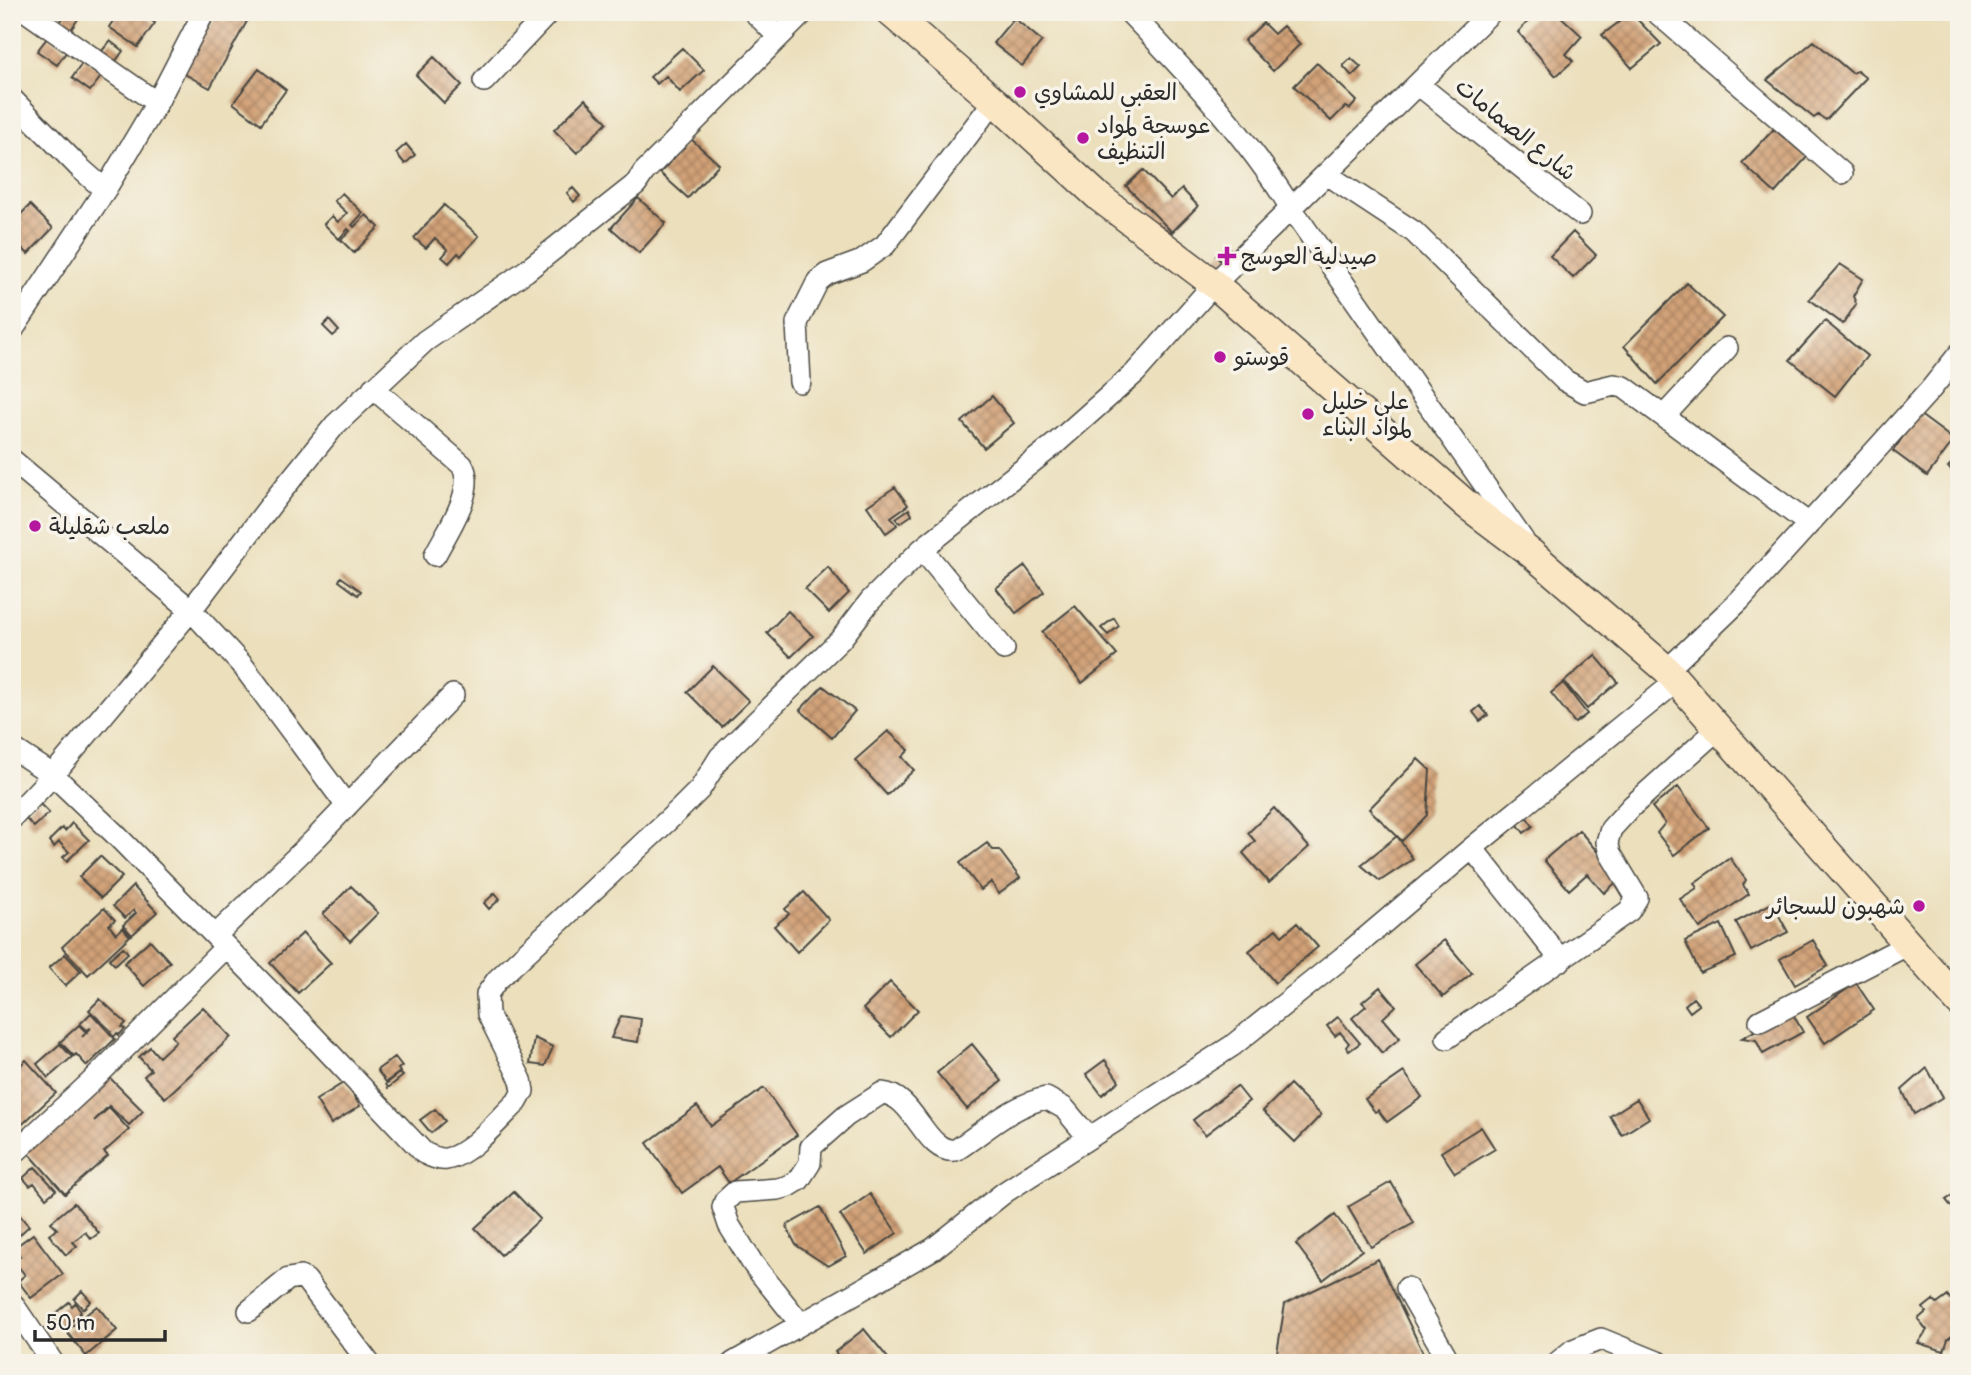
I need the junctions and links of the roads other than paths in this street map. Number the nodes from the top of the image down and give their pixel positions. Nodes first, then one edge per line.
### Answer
1 (27, 12) edge
2 (204, 12) edge
3 (550, 12) edge
4 (754, 12) edge
5 (804, 12) edge
6 (890, 12) edge
7 (1129, 12) edge
8 (1492, 12) edge
9 (1656, 12) edge
10 (779, 37) junction
11 (484, 81) dead end
12 (1419, 85) junction
13 (12, 99) edge
14 (994, 101) junction
15 (157, 103) junction
16 (1842, 173) dead end
17 (1325, 174) junction
18 (106, 190) junction
19 (1291, 208) junction
20 (1580, 214) dead end
21 (1214, 284) junction
22 (12, 331) edge
23 (1727, 348) dead end
24 (1959, 354) edge
25 (800, 382) dead end
26 (373, 388) junction
27 (1664, 416) junction
28 (12, 460) edge
29 (1809, 524) junction
30 (922, 549) junction
31 (1532, 554) junction
32 (435, 555) dead end
33 (191, 610) junction
34 (1004, 649) dead end
35 (1672, 675) junction
36 (453, 695) dead end
37 (1720, 728) junction
38 (12, 748) edge
39 (53, 775) junction
40 (347, 806) junction
41 (12, 818) edge
42 (1472, 848) junction
43 (221, 941) junction
44 (1907, 945) junction
45 (1561, 960) junction
46 (1959, 1002) edge
47 (1760, 1021) dead end
48 (1447, 1038) dead end
49 (1088, 1138) junction
50 (12, 1155) edge
51 (1407, 1288) dead end
52 (12, 1303) edge
53 (249, 1311) dead end
54 (800, 1323) junction
55 (52, 1363) edge
56 (369, 1363) edge
57 (733, 1363) edge
58 (1450, 1363) edge
59 (1558, 1363) edge
60 (1660, 1363) edge

1 - 15 street
2 - 15 street
3 - 11 street
4 - 10 street
5 - 10 street
6 - 14 street
7 - 19 street
8 - 12 street
9 - 16 street
10 - 26 street
12 - 17 street
12 - 20 street, شارع الصمامات
13 - 18 street
14 - 21 street
14 - 25 street
15 - 18 street
17 - 19 street
17 - 27 street
18 - 22 street
19 - 21 street
19 - 31 street
21 - 30 street
21 - 31 street
23 - 27 street
24 - 29 street
26 - 32 street
26 - 33 street
27 - 29 street
28 - 33 street
29 - 35 street
30 - 34 street
30 - 43 street
31 - 35 street
33 - 39 street
33 - 40 street
35 - 37 street
35 - 42 street
36 - 40 street
37 - 44 street
37 - 45 street
38 - 39 street
39 - 41 street
39 - 43 street
40 - 43 street
42 - 45 street
42 - 49 street
43 - 50 street
44 - 46 street
44 - 47 street
45 - 48 street
49 - 54 street
49 - 54 street
51 - 58 street
52 - 55 street
53 - 56 street
54 - 57 street
59 - 60 street

